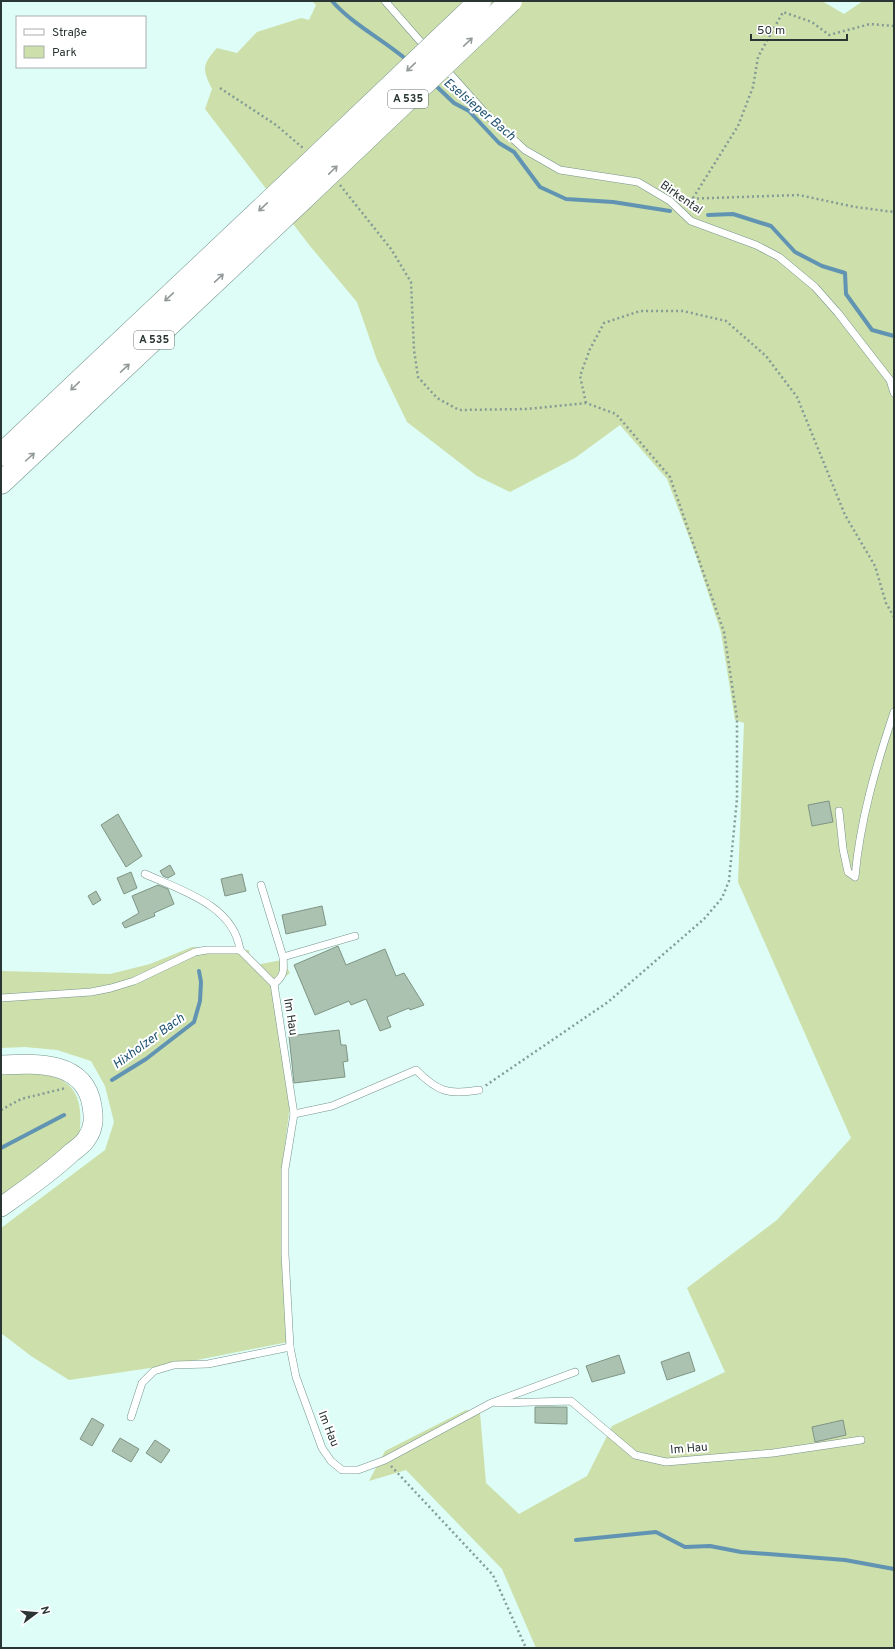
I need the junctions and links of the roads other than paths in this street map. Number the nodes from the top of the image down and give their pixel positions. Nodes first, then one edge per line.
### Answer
1 (385, 1) edge
2 (480, 1) edge
3 (511, 1) edge
4 (298, 189) junction
5 (894, 393) edge
6 (1, 455) edge
7 (1, 483) edge
8 (894, 712) edge
9 (839, 811) dead end
10 (145, 874) dead end
11 (261, 885) dead end
12 (355, 936) dead end
13 (240, 950) junction
14 (283, 957) junction
15 (274, 984) junction
16 (1, 998) edge
17 (1, 1065) edge
18 (479, 1090) road end
19 (294, 1114) junction
20 (1, 1207) edge
21 (290, 1347) junction
22 (575, 1372) dead end
23 (491, 1403) junction
24 (131, 1417) dead end
25 (861, 1440) dead end

1 - 5 lane, Birkental
2 -> 4 highway, A 535, bridge
4 -> 3 highway, A 535, bridge
4 -> 6 highway, A 535
7 -> 4 highway, A 535
8 - 9 lane
10 - 13 lane
11 - 14 lane
12 - 14 lane
13 - 15 lane, Im Hau
13 - 16 lane
14 - 15 lane
15 - 19 lane, Im Hau
17 - 20 main road
18 - 19 lane
19 - 21 lane, Im Hau
21 - 23 lane, Im Hau
21 - 24 lane
22 - 23 lane, Im Hau
23 - 25 lane, Im Hau

